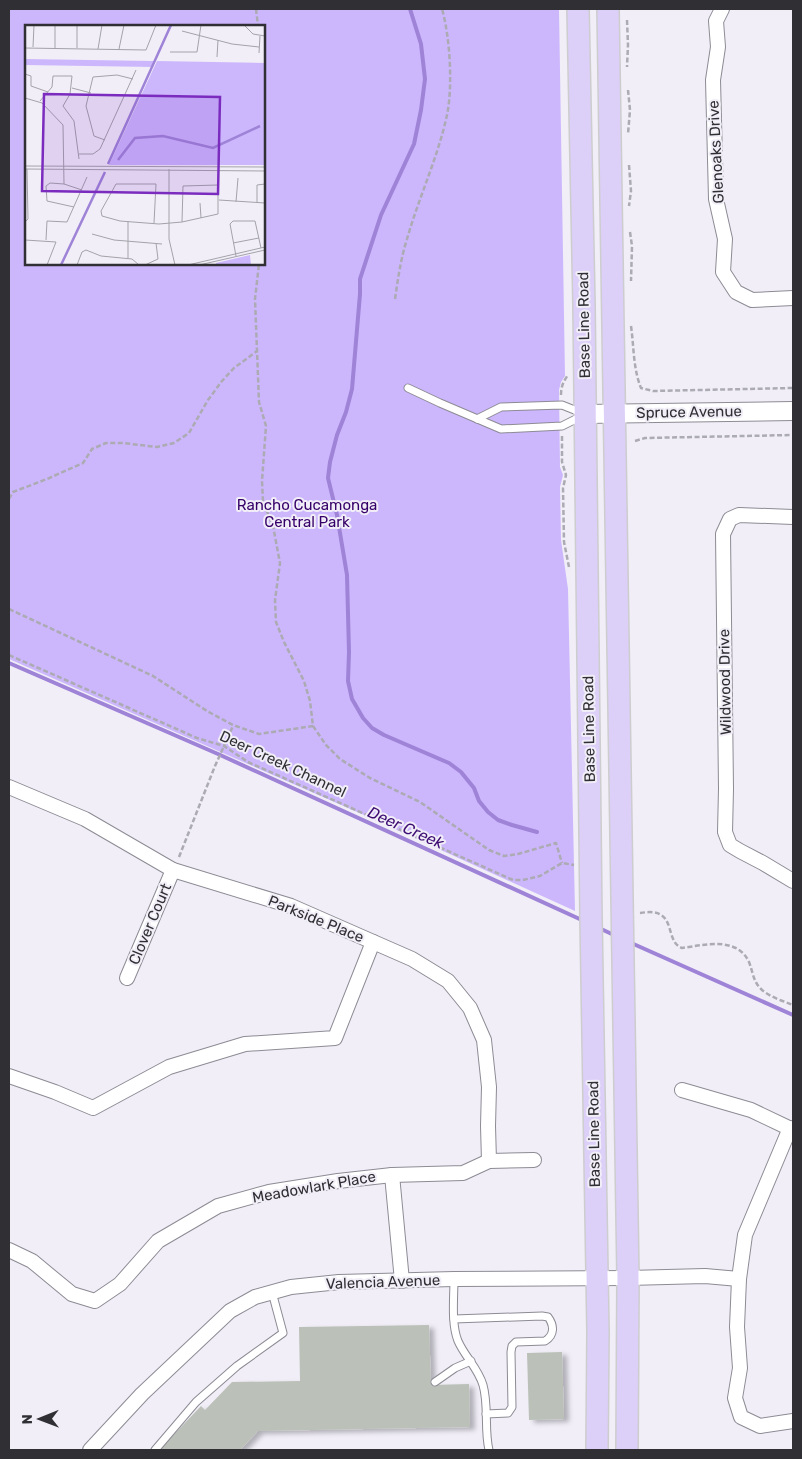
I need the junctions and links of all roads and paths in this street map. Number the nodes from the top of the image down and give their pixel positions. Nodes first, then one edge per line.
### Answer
1 (256, 9) edge
2 (442, 9) edge
3 (578, 9) edge
4 (722, 9) edge
5 (617, 12) edge
6 (258, 25) edge
7 (627, 68) dead end
8 (627, 87) dead end
9 (628, 136) dead end
10 (628, 163) dead end
11 (629, 210) dead end
12 (629, 228) dead end
13 (259, 265) edge
14 (630, 286) dead end
15 (793, 298) edge
16 (395, 299) dead end
17 (631, 325) dead end
18 (257, 351) junction
19 (568, 374) dead end
20 (408, 388) dead end
21 (793, 388) edge
22 (561, 389) dead end
23 (793, 411) edge
24 (614, 413) junction
25 (585, 414) junction
26 (477, 419) junction
27 (793, 435) edge
28 (635, 441) dead end
29 (9, 499) edge
30 (793, 517) edge
31 (9, 610) edge
32 (9, 655) edge
33 (233, 725) junction
34 (313, 726) junction
35 (224, 746) junction
36 (9, 787) edge
37 (562, 863) junction
38 (576, 865) dead end
39 (174, 870) junction
40 (793, 881) edge
41 (640, 913) dead end
42 (373, 942) junction
43 (127, 978) dead end
44 (793, 1005) edge
45 (9, 1076) edge
46 (682, 1090) dead end
47 (792, 1129) edge
48 (490, 1160) junction
49 (534, 1160) dead end
50 (392, 1175) junction
51 (9, 1250) edge
52 (598, 1278) junction
53 (628, 1278) junction
54 (454, 1279) junction
55 (739, 1279) junction
56 (402, 1281) junction
57 (272, 1292) junction
58 (454, 1318) junction
59 (471, 1361) junction
60 (435, 1382) dead end
61 (486, 1414) junction
62 (793, 1420) edge
63 (90, 1450) edge
64 (155, 1450) edge
65 (489, 1450) edge
66 (597, 1450) edge
67 (627, 1450) edge

1 - 6 path
2 - 16 path
3 - 25 main road, Base Line Road
4 - 15 street, Glenoaks Drive
5 - 7 path
5 - 24 main road, Base Line Road
8 - 9 path
10 - 11 path
12 - 14 path
13 - 18 path
17 - 21 path
18 - 29 path
18 - 34 path
19 - 22 path
20 - 26 lane
23 - 24 street, Spruce Avenue
24 - 25 street, Spruce Avenue
24 - 53 main road, Base Line Road
25 - 26 lane
25 - 26 lane
25 - 52 main road, Base Line Road
27 - 28 path
30 - 40 street, Wildwood Drive
31 - 33 path
32 - 35 path, Deer Creek Channel
33 - 34 path
33 - 35 path
34 - 37 path
35 - 37 path, Deer Creek Channel
35 - 39 path
36 - 39 street, Parkside Place
37 - 38 path
39 - 42 street, Parkside Place
39 - 43 street, Clover Court
41 - 44 path
42 - 45 street
42 - 48 street, Parkside Place
46 - 47 street
47 - 55 street
48 - 49 street, Meadowlark Place
48 - 50 street, Meadowlark Place
50 - 51 street, Meadowlark Place
50 - 56 street
52 - 53 street, Valencia Avenue
52 - 54 street, Valencia Avenue
52 - 66 main road, Base Line Road
53 - 55 street, Valencia Avenue
53 - 67 main road, Base Line Road
54 - 56 street, Valencia Avenue
54 - 58 lane
55 - 62 street
56 - 57 street, Valencia Avenue
57 - 63 street, Valencia Avenue
57 - 64 lane
58 - 59 lane
58 - 61 lane
59 - 60 lane
59 - 61 lane
61 - 65 lane

